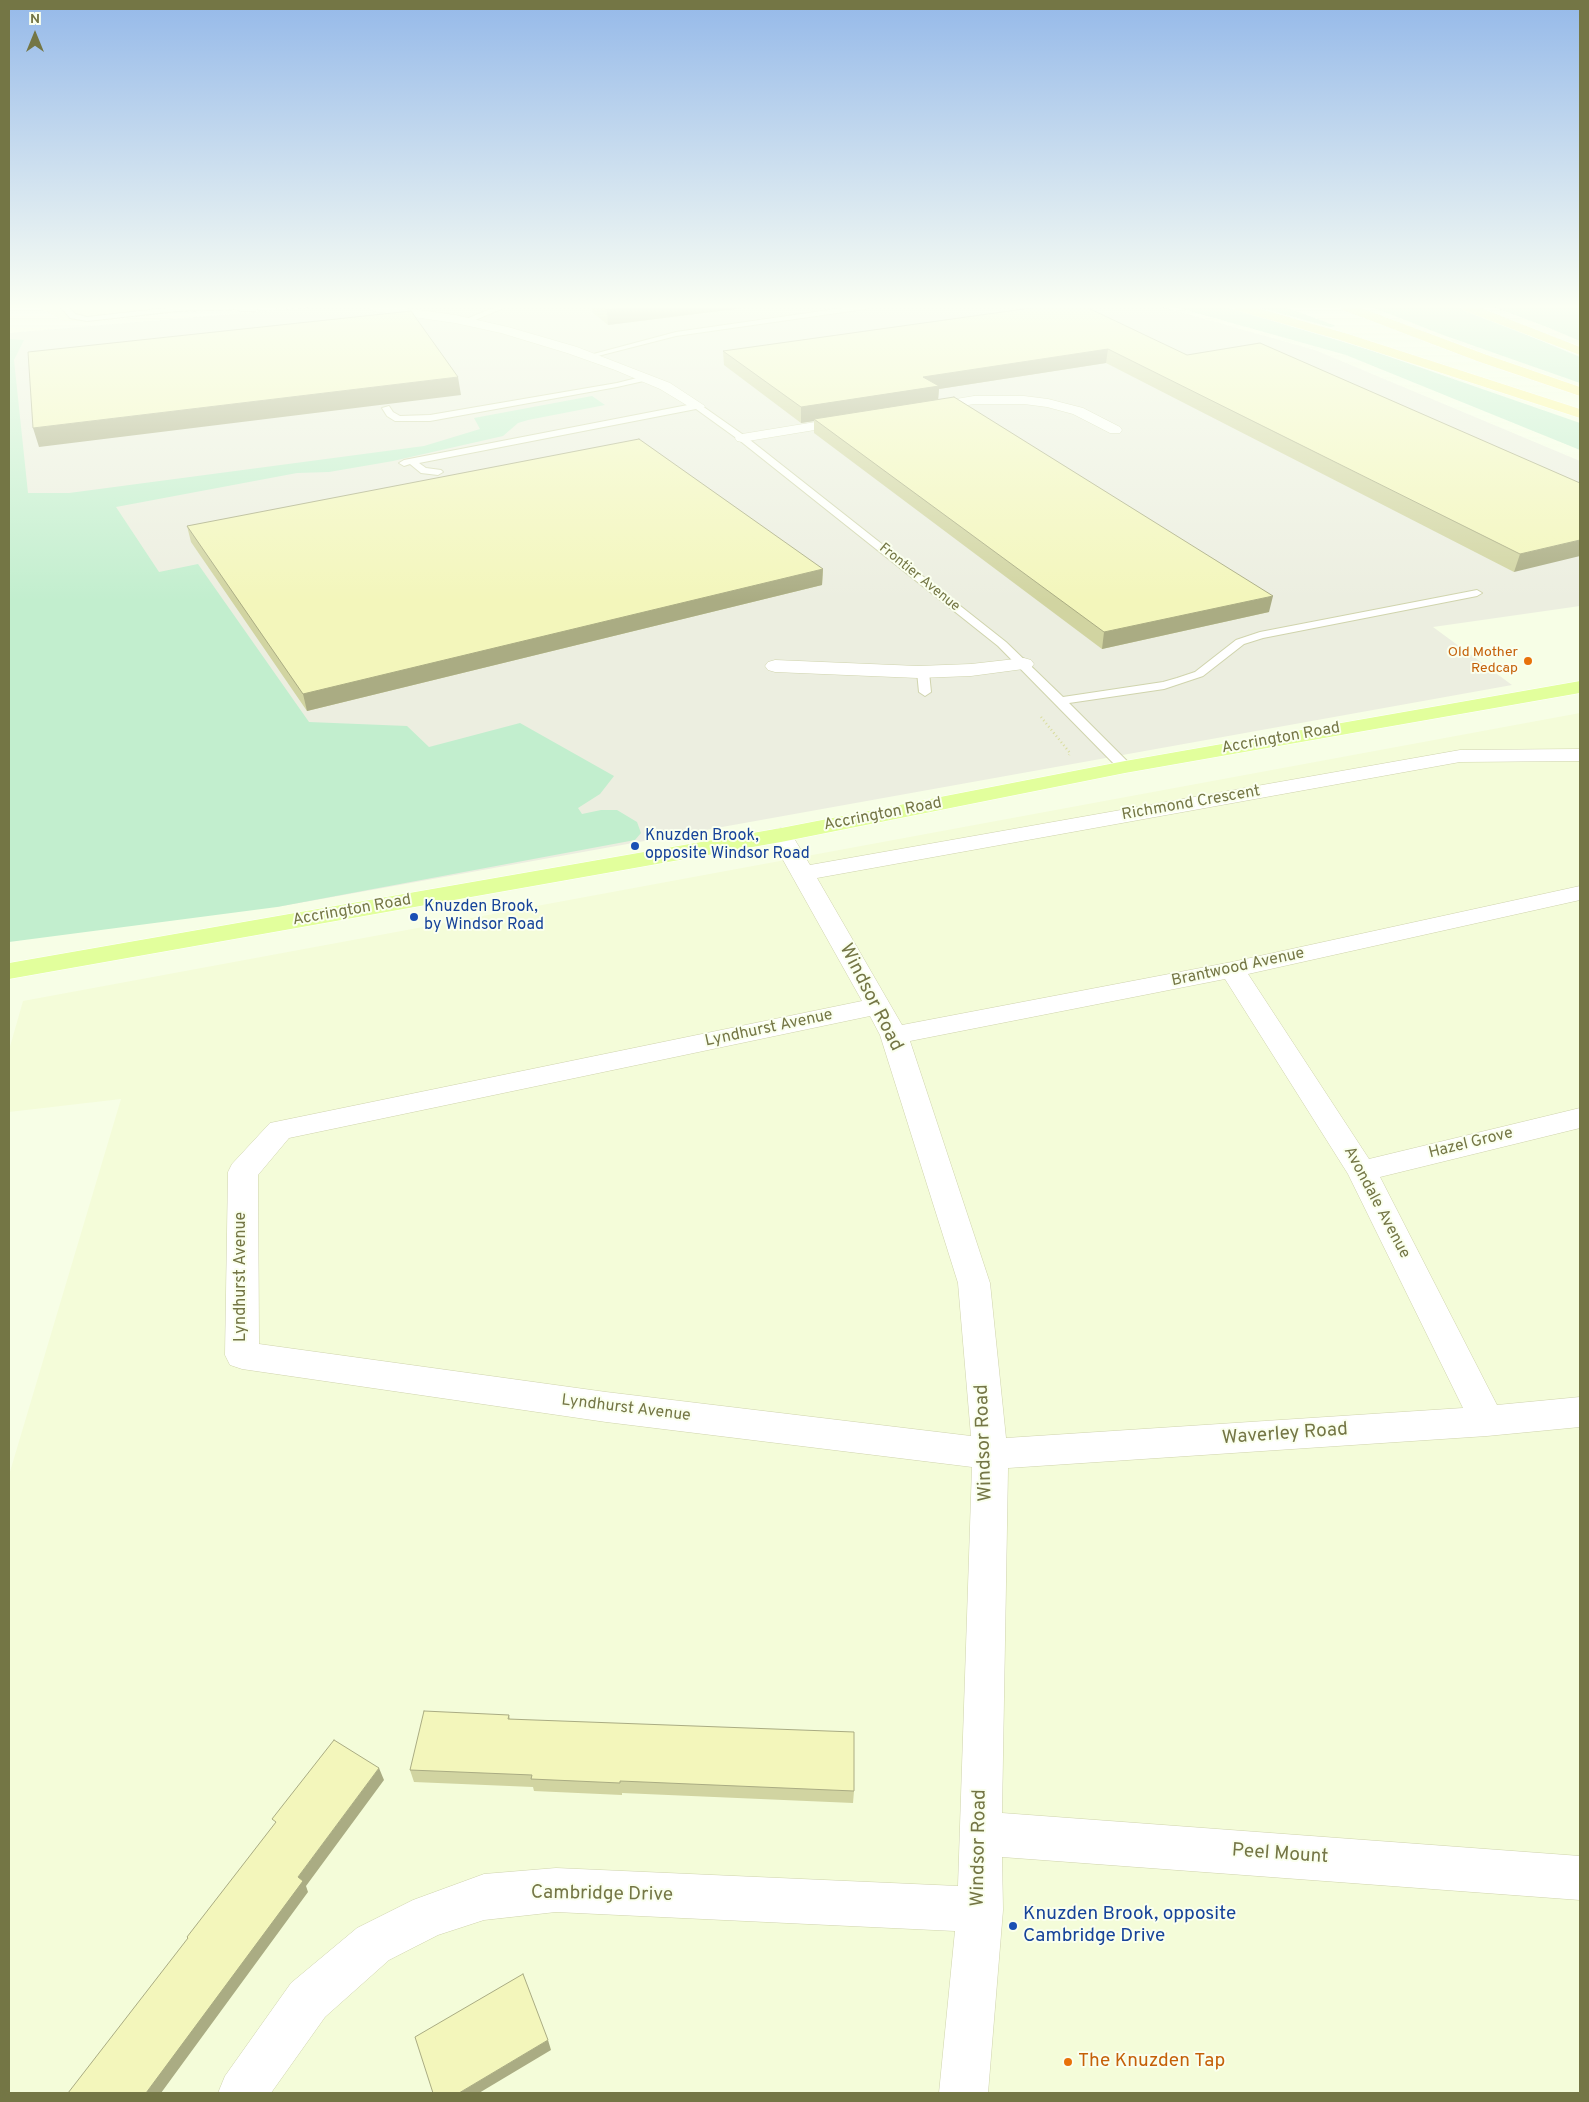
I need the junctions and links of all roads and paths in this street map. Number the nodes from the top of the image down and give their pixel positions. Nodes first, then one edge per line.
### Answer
1 (504, 405) edge
2 (944, 405) edge
3 (1055, 405) edge
4 (1553, 405) edge
5 (698, 406) joint
6 (386, 408) edge
7 (916, 410) edge
8 (1580, 414) edge
9 (868, 417) edge
10 (1116, 430) dead end
11 (742, 438) junction
12 (438, 472) dead end
13 (1477, 593) dead end
14 (1024, 664) junction
15 (775, 666) dead end
16 (923, 672) junction
17 (1580, 687) edge
18 (925, 692) dead end
19 (1060, 701) junction
20 (1580, 755) edge
21 (1125, 767) junction
22 (780, 835) junction
23 (804, 873) junction
24 (1580, 893) edge
25 (1232, 970) junction
26 (9, 971) edge
27 (886, 1021) junction
28 (1580, 1118) edge
29 (1362, 1171) junction
30 (1580, 1412) edge
31 (1487, 1421) junction
32 (990, 1454) junction
33 (980, 1833) junction
34 (1580, 1878) edge
35 (980, 1910) junction
36 (242, 2093) edge
37 (964, 2093) edge

1 - 6 lane
2 - 7 street
3 - 10 street
4 - 8 highway
5 - 11 lane, Frontier Avenue
5 - 12 lane
9 - 11 street
11 - 14 lane, Frontier Avenue
13 - 19 lane
14 - 16 street
14 - 19 lane, Frontier Avenue
15 - 16 street
16 - 18 lane
17 - 21 main road, Accrington Road
19 - 21 lane, Frontier Avenue
20 - 23 street, Richmond Crescent
21 - 22 main road, Accrington Road
22 - 23 street, Windsor Road
22 - 26 main road, Accrington Road
23 - 27 street, Windsor Road
24 - 25 street, Brantwood Avenue
25 - 27 street, Brantwood Avenue
25 - 29 street, Avondale Avenue
27 - 32 street, Windsor Road
27 - 32 street, Lyndhurst Avenue
28 - 29 street, Hazel Grove
29 - 31 street, Avondale Avenue
30 - 31 street, Waverley Road
31 - 32 street, Waverley Road
32 - 33 street, Windsor Road
33 - 34 street, Peel Mount
33 - 35 street, Windsor Road
35 - 36 street, Cambridge Drive
35 - 37 street, Windsor Road

